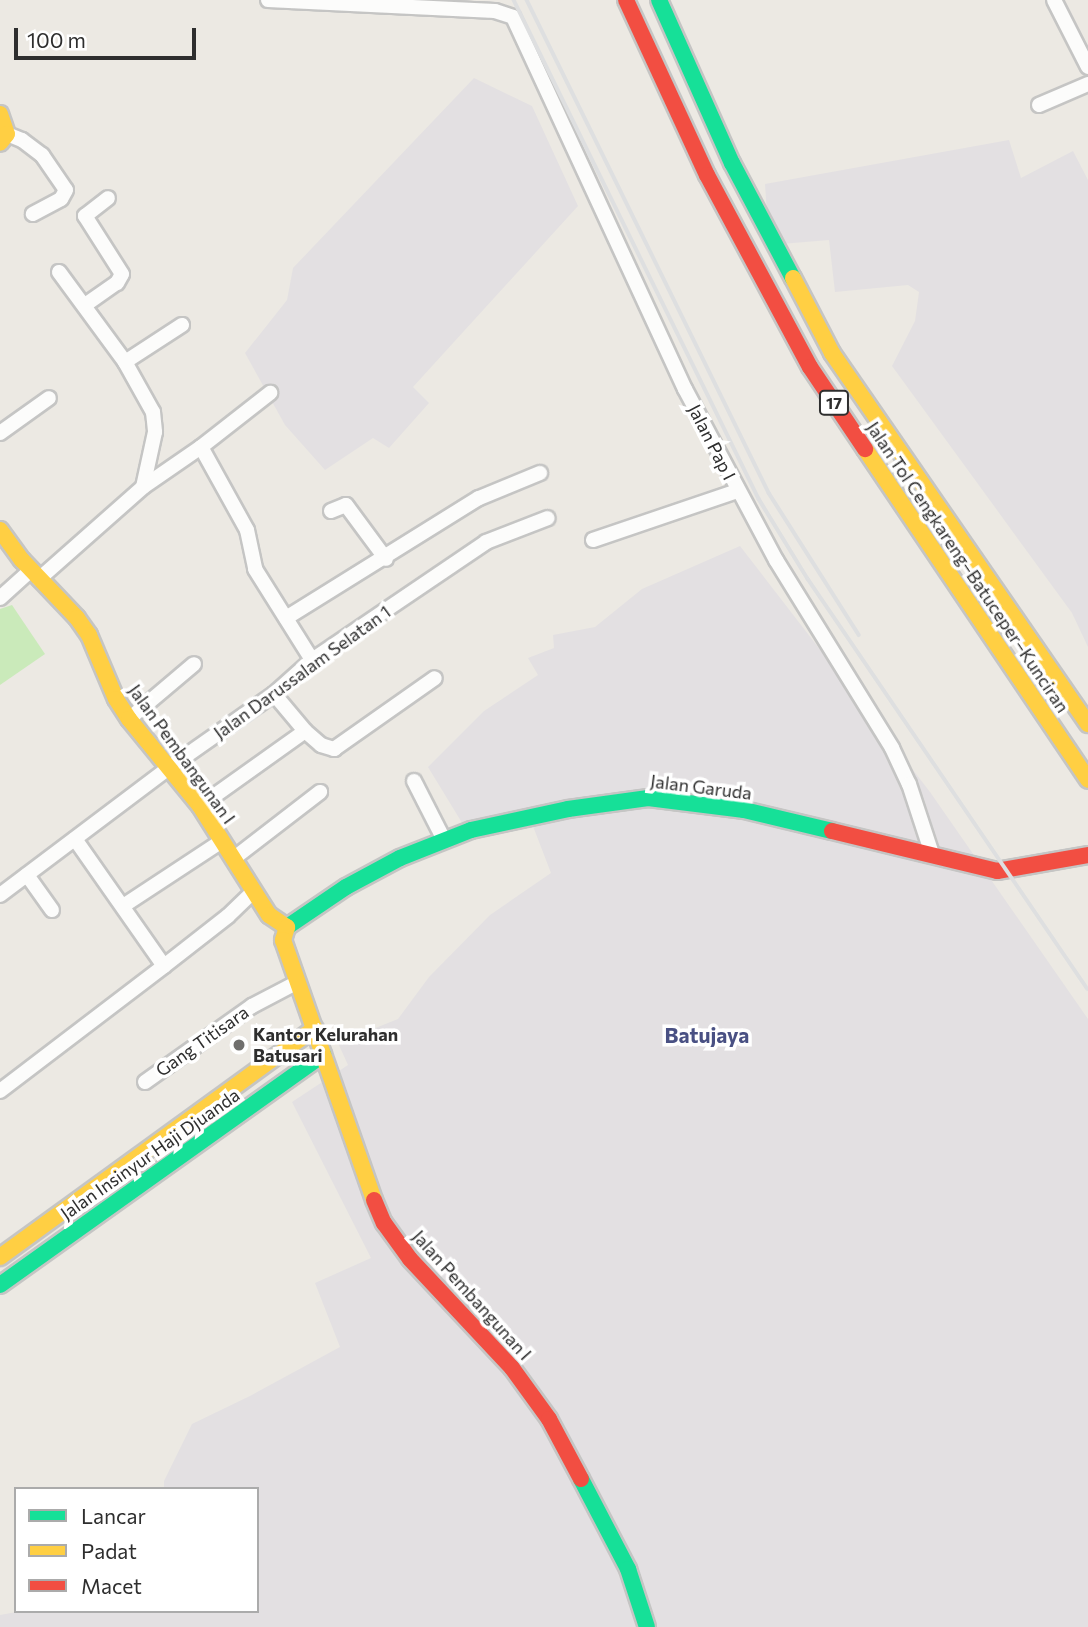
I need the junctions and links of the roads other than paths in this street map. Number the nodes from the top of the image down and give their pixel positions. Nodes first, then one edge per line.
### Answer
1 (268, 0) edge
2 (626, 0) edge
3 (659, 0) edge
4 (1054, 0) edge
5 (286, 1) edge
6 (394, 3) edge
7 (478, 6) edge
8 (1088, 67) edge
9 (1088, 83) edge
10 (1039, 105) dead end
11 (0, 114) edge
12 (3, 139) edge
13 (108, 198) dead end
14 (33, 214) dead end
15 (59, 272) dead end
16 (85, 305) junction
17 (182, 325) dead end
18 (125, 362) junction
19 (270, 393) dead end
20 (49, 398) dead end
21 (0, 433) edge
22 (201, 447) junction
23 (540, 473) dead end
24 (143, 487) junction
25 (737, 491) junction
26 (331, 511) dead end
27 (548, 518) dead end
28 (0, 530) edge
29 (593, 540) dead end
30 (386, 559) junction
31 (35, 574) junction
32 (0, 598) edge
33 (286, 618) junction
34 (312, 660) junction
35 (194, 664) dead end
36 (435, 678) dead end
37 (274, 694) junction
38 (129, 719) junction
39 (1088, 724) edge
40 (305, 731) junction
41 (170, 767) junction
42 (1088, 780) edge
43 (415, 781) dead end
44 (320, 792) dead end
45 (200, 806) junction
46 (75, 839) junction
47 (444, 840) junction
48 (222, 841) junction
49 (932, 854) junction
50 (1088, 855) edge
51 (233, 859) junction
52 (27, 875) junction
53 (254, 891) junction
54 (0, 895) edge
55 (123, 906) junction
56 (52, 910) dead end
57 (287, 927) junction
58 (164, 967) junction
59 (298, 982) junction
60 (315, 1028) junction
61 (323, 1055) junction
62 (145, 1082) dead end
63 (0, 1091) edge
64 (0, 1257) edge
65 (0, 1285) edge
66 (647, 1627) edge

1 - 5 street
2 - 42 main road, Jalan Tol Cengkareng–Batuceper–Kunciran / 17
3 - 39 main road, Jalan Tol Cengkareng–Batuceper–Kunciran / 17
4 - 8 street
5 - 6 street
6 - 7 street
7 - 25 street, Jalan Pap I
9 - 10 street
11 - 12 main road
12 - 14 street
13 - 16 street
15 - 16 street
16 - 18 street
17 - 18 street
18 - 24 street
19 - 22 street
20 - 21 street
22 - 24 street
22 - 33 street
23 - 30 street
24 - 31 street
25 - 29 street
25 - 49 street, Jalan Pap I
26 - 30 street
27 - 34 street, Jalan Darussalam Selatan 1
28 - 31 main road, Jalan Pembangunan I
30 - 33 street
31 - 32 street
31 - 38 main road, Jalan Pembangunan I
33 - 34 street
34 - 37 street, Jalan Darussalam Selatan 1
35 - 38 street
36 - 40 street
37 - 40 street
37 - 41 street, Jalan Darussalam Selatan 1
38 - 41 main road, Jalan Pembangunan I
40 - 45 street
41 - 45 main road, Jalan Pembangunan I
41 - 46 street, Jalan Darussalam Selatan 1
43 - 47 street
44 - 51 street
45 - 48 main road, Jalan Pembangunan I
46 - 52 street, Jalan Darussalam Selatan 1
46 - 55 street
47 - 49 main road, Jalan Garuda
47 - 57 main road, Jalan Garuda
48 - 51 main road, Jalan Pembangunan I
48 - 55 street
49 - 50 main road, Jalan Garuda
51 - 53 main road, Jalan Pembangunan I
52 - 54 street, Jalan Darussalam Selatan 1
52 - 56 street
53 - 57 main road, Jalan Pembangunan I
53 - 58 street
55 - 58 street
57 - 59 main road, Jalan Pembangunan I
58 - 63 street
59 - 60 main road, Jalan Pembangunan I
59 - 62 street, Gang Titisara
60 - 61 main road, Jalan Pembangunan I
60 - 64 main road, Jalan Insinyur Haji Djuanda
61 - 65 main road, Jalan Insinyur Haji Djuanda
61 - 66 main road, Jalan Pembangunan I

